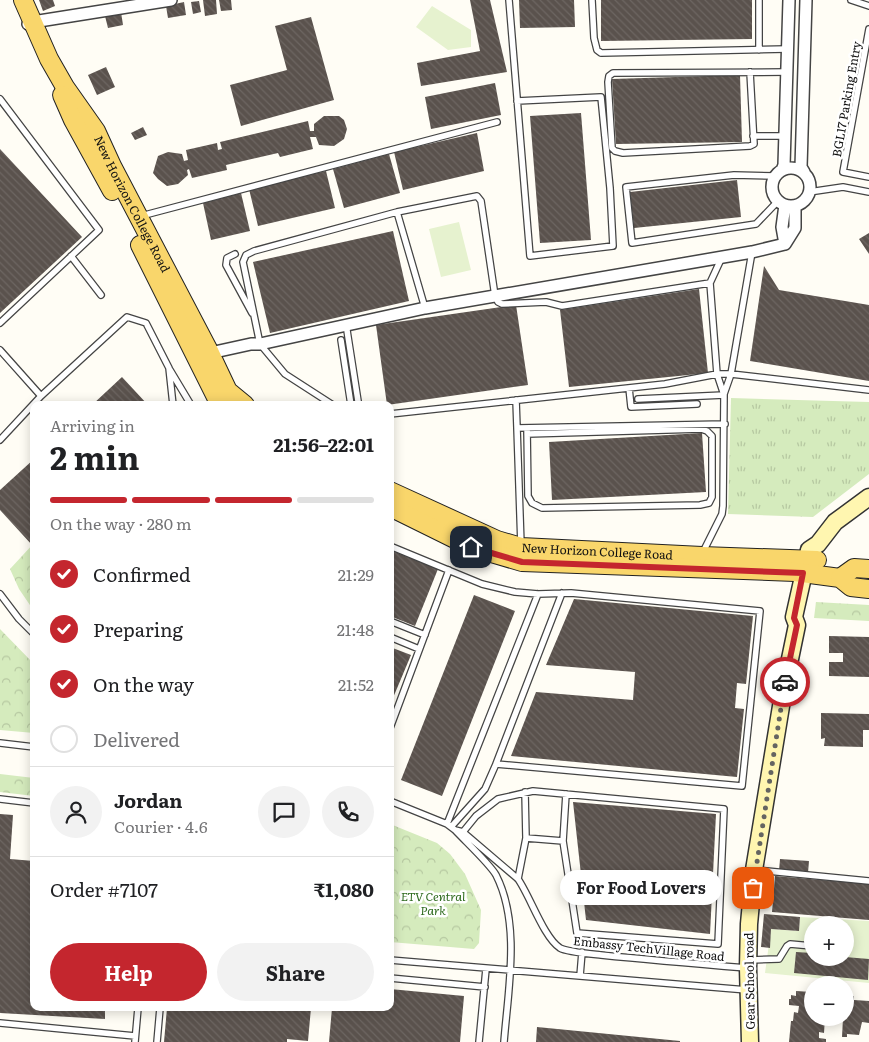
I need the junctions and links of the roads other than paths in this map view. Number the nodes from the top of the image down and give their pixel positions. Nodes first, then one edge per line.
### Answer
1 (15, 0) edge
2 (23, 0) edge
3 (171, 0) edge
4 (509, 0) edge
5 (592, 0) edge
6 (758, 0) edge
7 (788, 0) edge
8 (806, 0) edge
9 (852, 0) edge
10 (126, 4) edge
11 (869, 6) edge
12 (30, 23) junction
13 (869, 28) edge
14 (787, 49) junction
15 (759, 50) junction
16 (750, 72) junction
17 (786, 72) junction
18 (0, 98) edge
19 (517, 101) junction
20 (497, 122) dead end
21 (753, 136) junction
22 (785, 136) junction
23 (804, 172) junction
24 (779, 173) junction
25 (869, 177) edge
26 (809, 192) junction
27 (869, 192) edge
28 (786, 204) junction
29 (397, 212) junction
30 (138, 216) junction
31 (752, 252) junction
32 (235, 254) dead end
33 (71, 256) junction
34 (722, 256) junction
35 (710, 283) junction
36 (101, 295) dead end
37 (495, 296) junction
38 (425, 308) junction
39 (254, 315) junction
40 (0, 323) edge
41 (346, 324) junction
42 (341, 340) dead end
43 (260, 344) junction
44 (0, 350) edge
45 (210, 353) junction
46 (169, 368) junction
47 (717, 374) junction
48 (731, 374) junction
49 (629, 388) junction
50 (869, 390) edge
51 (724, 394) junction
52 (41, 396) junction
53 (638, 399) dead end
54 (516, 400) junction
55 (36, 401) edge
56 (173, 401) edge
57 (190, 401) edge
58 (218, 401) edge
59 (240, 401) edge
60 (327, 401) edge
61 (350, 401) edge
62 (358, 401) dead end
63 (697, 404) dead end
64 (30, 408) edge
65 (394, 414) edge
66 (725, 424) junction
67 (517, 428) junction
68 (527, 431) junction
69 (0, 440) edge
70 (394, 493) edge
71 (869, 497) edge
72 (394, 509) edge
73 (394, 548) edge
74 (521, 555) junction
75 (702, 556) junction
76 (811, 562) junction
77 (869, 569) edge
78 (449, 570) junction
79 (840, 578) junction
80 (869, 589) edge
81 (0, 594) edge
82 (538, 594) junction
83 (562, 594) junction
84 (394, 623) edge
85 (30, 630) edge
86 (425, 635) junction
87 (394, 639) edge
88 (419, 650) junction
89 (394, 717) edge
90 (0, 743) edge
91 (30, 747) edge
92 (496, 764) junction
93 (525, 792) junction
94 (566, 794) junction
95 (0, 799) edge
96 (30, 803) edge
97 (394, 803) edge
98 (451, 827) junction
99 (462, 832) junction
100 (526, 838) junction
101 (563, 840) junction
102 (754, 870) junction
103 (518, 879) junction
104 (869, 881) edge
105 (804, 945) edge
106 (582, 952) junction
107 (394, 960) edge
108 (748, 964) junction
109 (486, 969) junction
110 (510, 970) junction
111 (580, 976) junction
112 (394, 978) edge
113 (485, 987) junction
114 (748, 990) junction
115 (138, 1011) edge
116 (160, 1011) edge
117 (0, 1023) edge
118 (135, 1039) edge
119 (157, 1042) edge
120 (479, 1042) edge
121 (504, 1042) edge
122 (750, 1042) edge

1 - 12 main road, New Horizon College Road
2 - 12 main road, New Horizon College Road
3 - 10 street
4 - 19 lane
5 - 15 lane
6 - 15 lane
7 - 14 street
8 - 23 street
9 - 11 lane
10 - 12 street
12 - 30 main road, New Horizon College Road
12 - 58 main road, New Horizon College Road
13 - 25 lane, BGL17 Parking Entry
14 - 15 lane
14 - 17 street
16 - 17 lane
16 - 21 lane
16 - 21 lane
17 - 22 street
18 - 33 lane
19 - 19 lane
20 - 30 lane
21 - 22 lane
22 - 24 street
23 - 24 street
23 - 26 street
24 - 28 street
24 - 28 lane
26 - 27 lane
26 - 28 street
28 - 31 street
29 - 37 lane
29 - 38 lane
29 - 39 lane
30 - 45 main road, New Horizon College Road
31 - 34 street
31 - 48 lane
32 - 39 lane
33 - 36 lane
33 - 40 lane
34 - 35 lane
34 - 37 street
35 - 37 lane
35 - 47 lane
37 - 38 street
38 - 41 street
39 - 43 lane
41 - 43 street
41 - 62 lane
42 - 61 lane
43 - 45 street
43 - 60 lane
44 - 52 lane
45 - 59 main road, New Horizon College Road
46 - 52 lane
46 - 56 lane
46 - 57 lane
47 - 48 lane
47 - 49 lane
47 - 51 lane
48 - 50 lane
48 - 51 lane
49 - 54 lane
49 - 63 lane
51 - 53 lane
51 - 66 lane
52 - 55 lane
54 - 65 lane
54 - 67 lane
64 - 69 lane
66 - 68 lane
66 - 75 lane
67 - 68 lane
67 - 74 lane
68 - 68 lane
70 - 74 main road, New Horizon College Road
71 - 76 main road, Gear School road
72 - 74 main road, New Horizon College Road
73 - 78 lane
74 - 75 main road, New Horizon College Road
74 - 76 main road, New Horizon College Road
75 - 76 main road, New Horizon College Road
76 - 79 main road
76 - 102 main road, Gear School road
77 - 79 main road
78 - 82 lane
78 - 86 lane
79 - 80 main road
81 - 85 lane
82 - 83 lane
82 - 98 lane
83 - 92 lane
83 - 92 lane
84 - 86 lane
86 - 88 lane
87 - 88 lane
88 - 89 lane
90 - 91 lane
92 - 98 lane
93 - 94 lane
93 - 99 lane
93 - 100 lane
94 - 101 lane
94 - 101 lane
95 - 96 lane
97 - 98 lane, Embassy TechVillage Road
98 - 99 lane, Embassy TechVillage Road
98 - 110 lane, Embassy TechVillage Road
99 - 103 lane, Embassy TechVillage Road
100 - 101 lane
100 - 103 lane
102 - 104 lane
102 - 108 main road, Gear School road
103 - 106 lane, Embassy TechVillage Road
105 - 108 lane, Embassy TechVillage Road
106 - 108 lane, Embassy TechVillage Road
106 - 111 lane
107 - 109 lane
108 - 114 main road, Gear School road
109 - 110 lane
109 - 113 lane
110 - 111 lane
110 - 121 lane, Embassy TechVillage Road
111 - 114 lane
112 - 113 lane
113 - 120 lane
114 - 122 main road, Gear School road
115 - 118 lane
116 - 119 lane
117 - 118 lane

